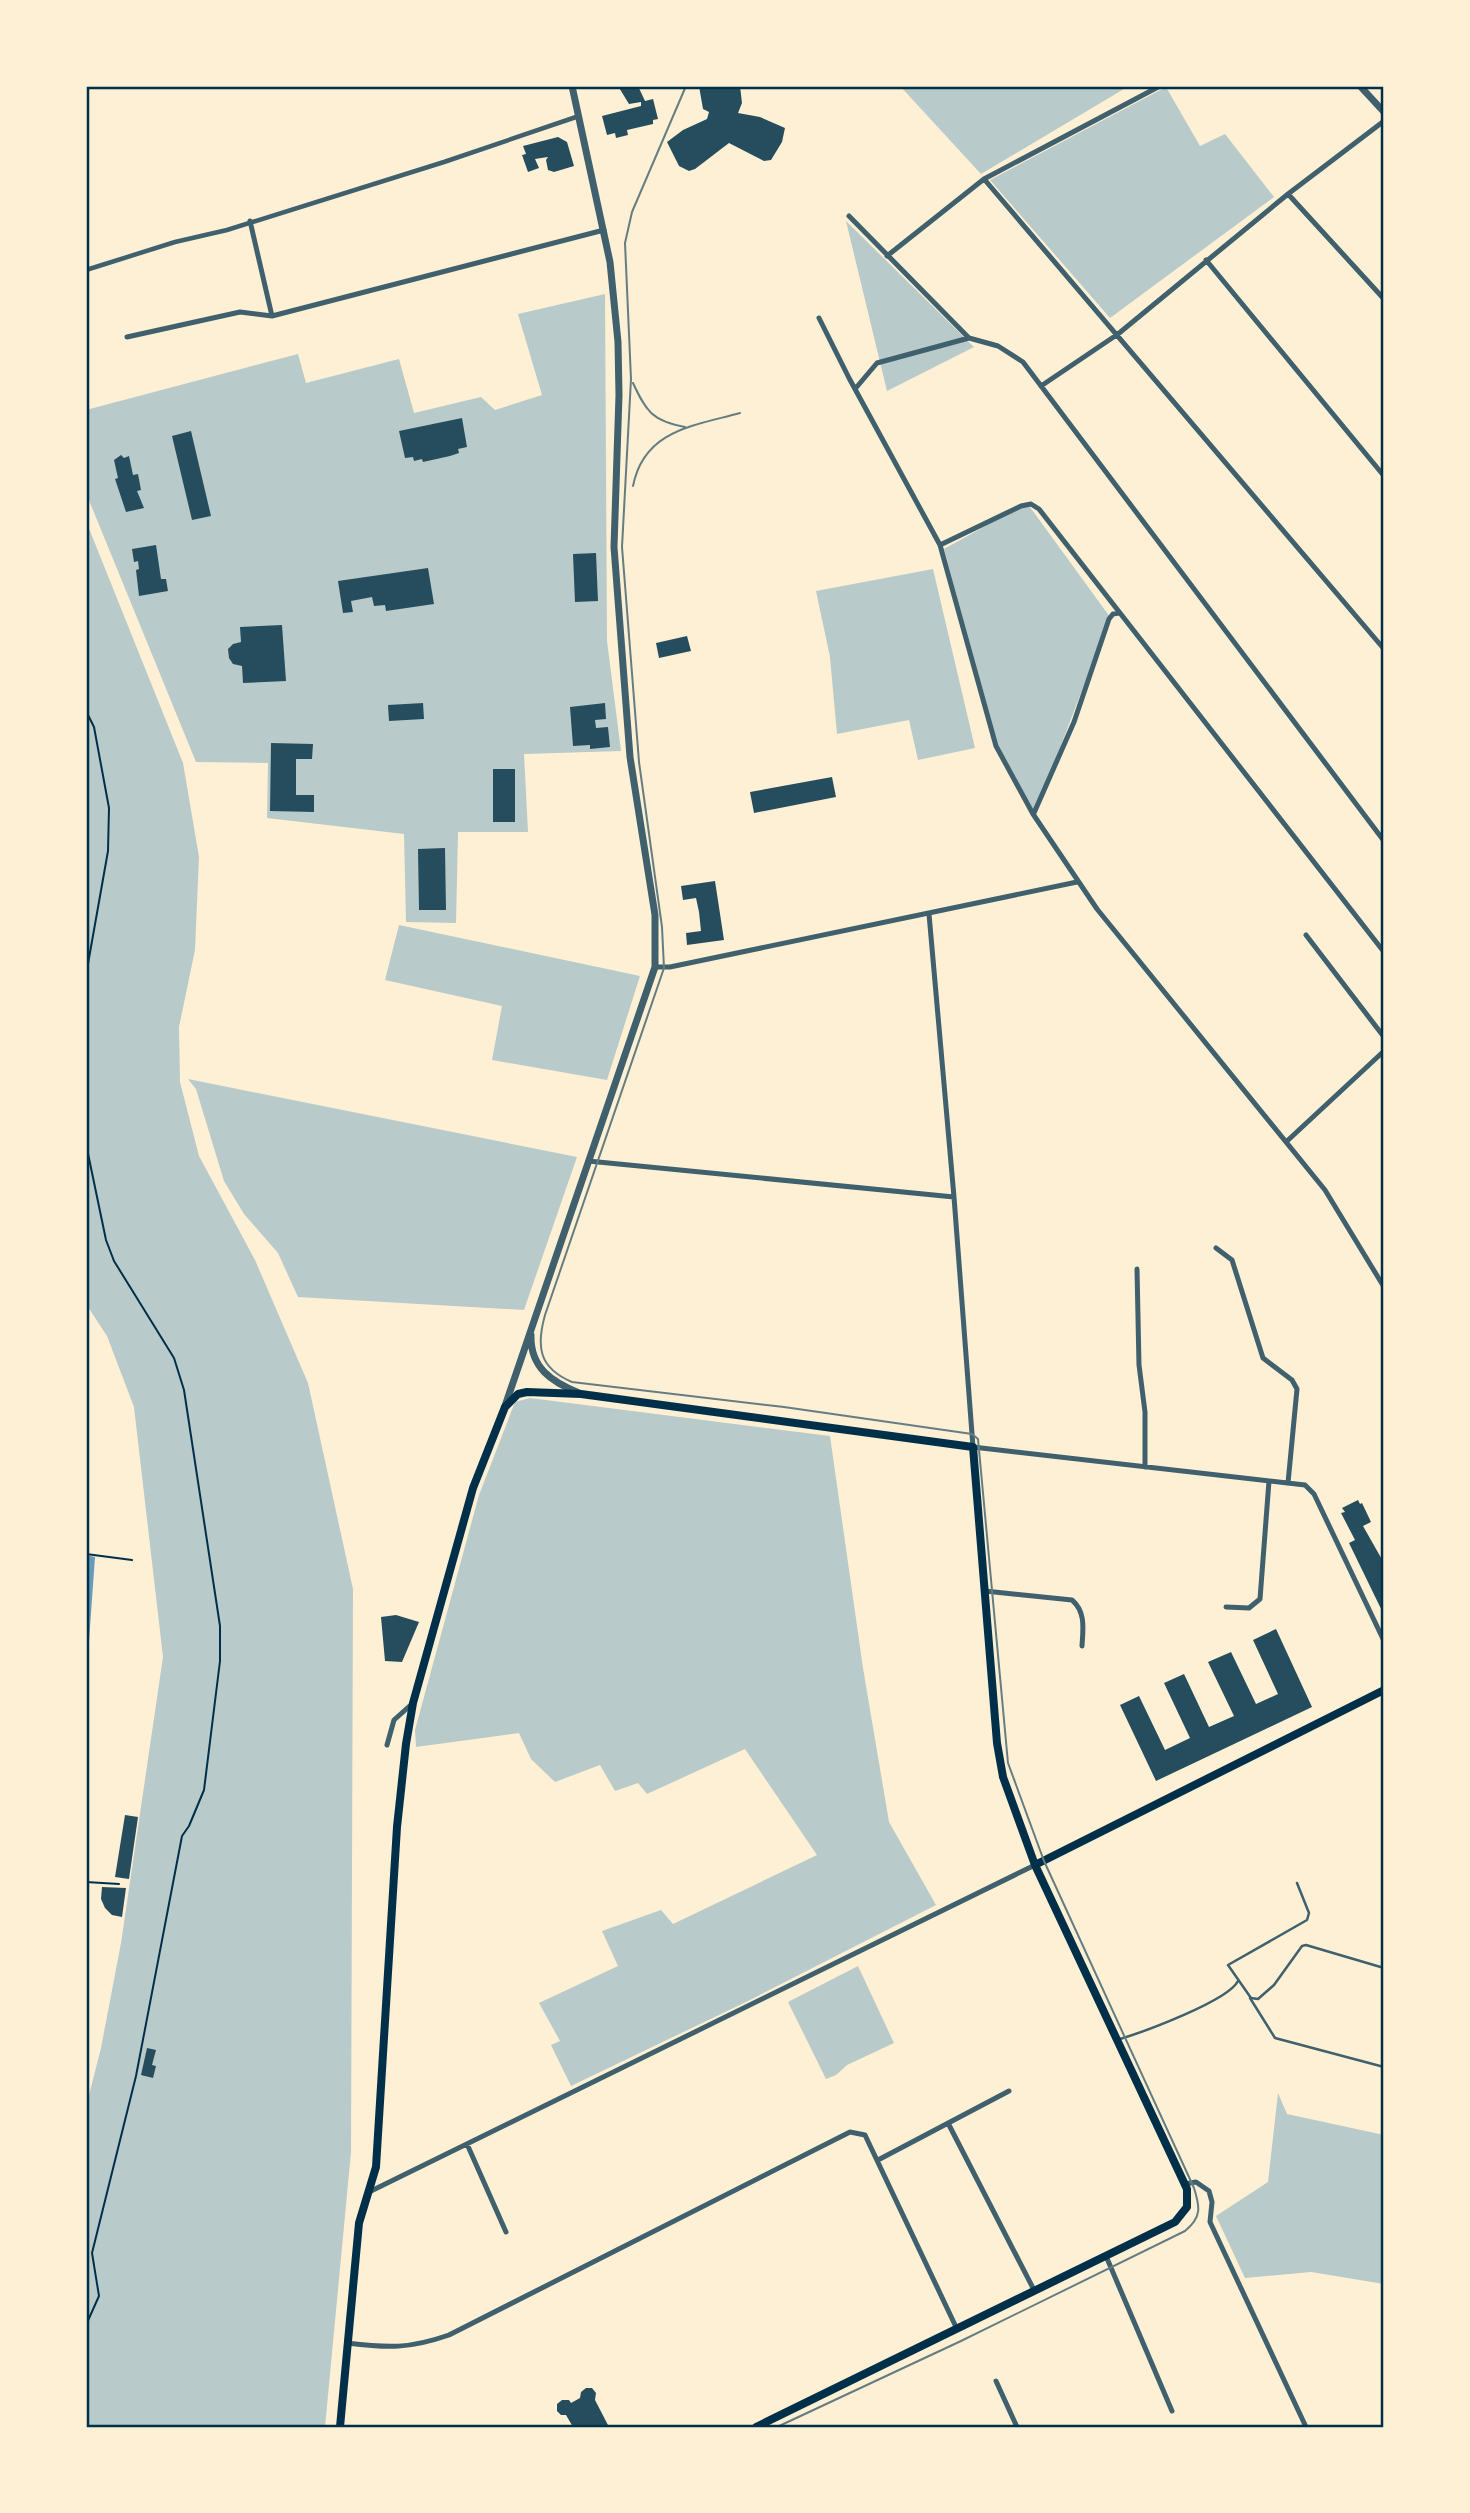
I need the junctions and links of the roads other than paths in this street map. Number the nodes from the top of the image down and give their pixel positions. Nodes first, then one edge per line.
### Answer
1 (572, 86) edge
2 (1160, 86) edge
3 (1360, 86) edge
4 (1384, 112) edge
5 (580, 116) junction
6 (1384, 121) edge
7 (984, 179) junction
8 (1289, 194) junction
9 (849, 216) dead end
10 (250, 221) junction
11 (604, 230) junction
12 (887, 256) junction
13 (1206, 260) junction
14 (86, 270) edge
15 (1384, 299) edge
16 (272, 316) junction
17 (819, 318) dead end
18 (1118, 334) junction
19 (127, 337) dead end
20 (969, 338) junction
21 (1041, 386) junction
22 (855, 388) junction
23 (1384, 476) edge
24 (940, 545) junction
25 (1119, 613) junction
26 (1384, 649) edge
27 (1034, 814) junction
28 (1384, 841) edge
29 (1077, 882) junction
30 (929, 914) junction
31 (1306, 935) dead end
32 (1384, 953) edge
33 (655, 967) junction
34 (1384, 1037) edge
35 (1384, 1051) edge
36 (1286, 1142) junction
37 (588, 1161) junction
38 (954, 1197) junction
39 (1216, 1248) dead end
40 (1138, 1269) dead end
41 (1384, 1287) edge
42 (532, 1328) junction
43 (581, 1394) junction
44 (505, 1407) junction
45 (973, 1447) junction
46 (1145, 1467) junction
47 (1269, 1481) junction
48 (1288, 1483) junction
49 (985, 1591) junction
50 (1226, 1607) dead end
51 (1384, 1641) edge
52 (1083, 1646) dead end
53 (1384, 1690) edge
54 (413, 1703) junction
55 (387, 1745) dead end
56 (1035, 1865) junction
57 (1297, 1883) dead end
58 (1384, 1968) edge
59 (1238, 1981) junction
60 (1248, 1995) junction
61 (1116, 2041) junction
62 (1384, 2067) edge
63 (1009, 2091) dead end
64 (948, 2123) junction
65 (467, 2144) junction
66 (878, 2160) junction
67 (1185, 2184) junction
68 (368, 2192) junction
69 (506, 2232) dead end
70 (1106, 2255) junction
71 (1034, 2290) junction
72 (956, 2327) junction
73 (347, 2343) junction
74 (996, 2381) dead end
75 (1172, 2411) dead end
76 (340, 2427) edge
77 (755, 2427) edge
78 (1017, 2427) edge
79 (1306, 2427) edge

1 - 5 street
2 - 7 street
3 - 4 street
5 - 10 street
5 - 11 street
6 - 8 street
7 - 12 street
7 - 18 street
8 - 13 street
8 - 15 street
9 - 12 street
10 - 14 street
10 - 16 street
11 - 16 street
11 - 33 street
12 - 20 street
13 - 18 street
13 - 23 street
16 - 19 street
17 - 22 street
18 - 21 street
18 - 26 street
20 - 21 street
20 - 22 street
21 - 28 street
22 - 24 street
24 - 25 street
24 - 27 street
25 - 27 street
25 - 32 street
27 - 29 street
29 - 30 street
29 - 36 street
30 - 33 street
30 - 38 street
31 - 34 street
33 - 37 street
35 - 36 street
36 - 41 street
37 - 38 street
37 - 42 street
38 - 45 street
39 - 48 street
40 - 46 street
42 - 43 street
42 - 44 street
43 - 44 main road
43 - 45 main road
44 - 54 main road
45 - 46 street
45 - 49 main road
46 - 47 street
47 - 48 street
47 - 50 street
48 - 51 street
49 - 52 street
49 - 56 main road
53 - 56 main road
54 - 55 street
54 - 68 main road
56 - 61 main road
56 - 65 street
57 - 59 lane
58 - 60 lane
59 - 60 lane
59 - 61 lane
60 - 62 lane
61 - 67 main road
63 - 64 street
64 - 66 street
64 - 71 street
65 - 68 street
65 - 69 street
66 - 72 street
66 - 73 street
67 - 70 main road
67 - 79 street
68 - 73 main road
70 - 71 main road
70 - 75 street
71 - 72 main road
72 - 77 main road
73 - 76 main road
74 - 78 street

